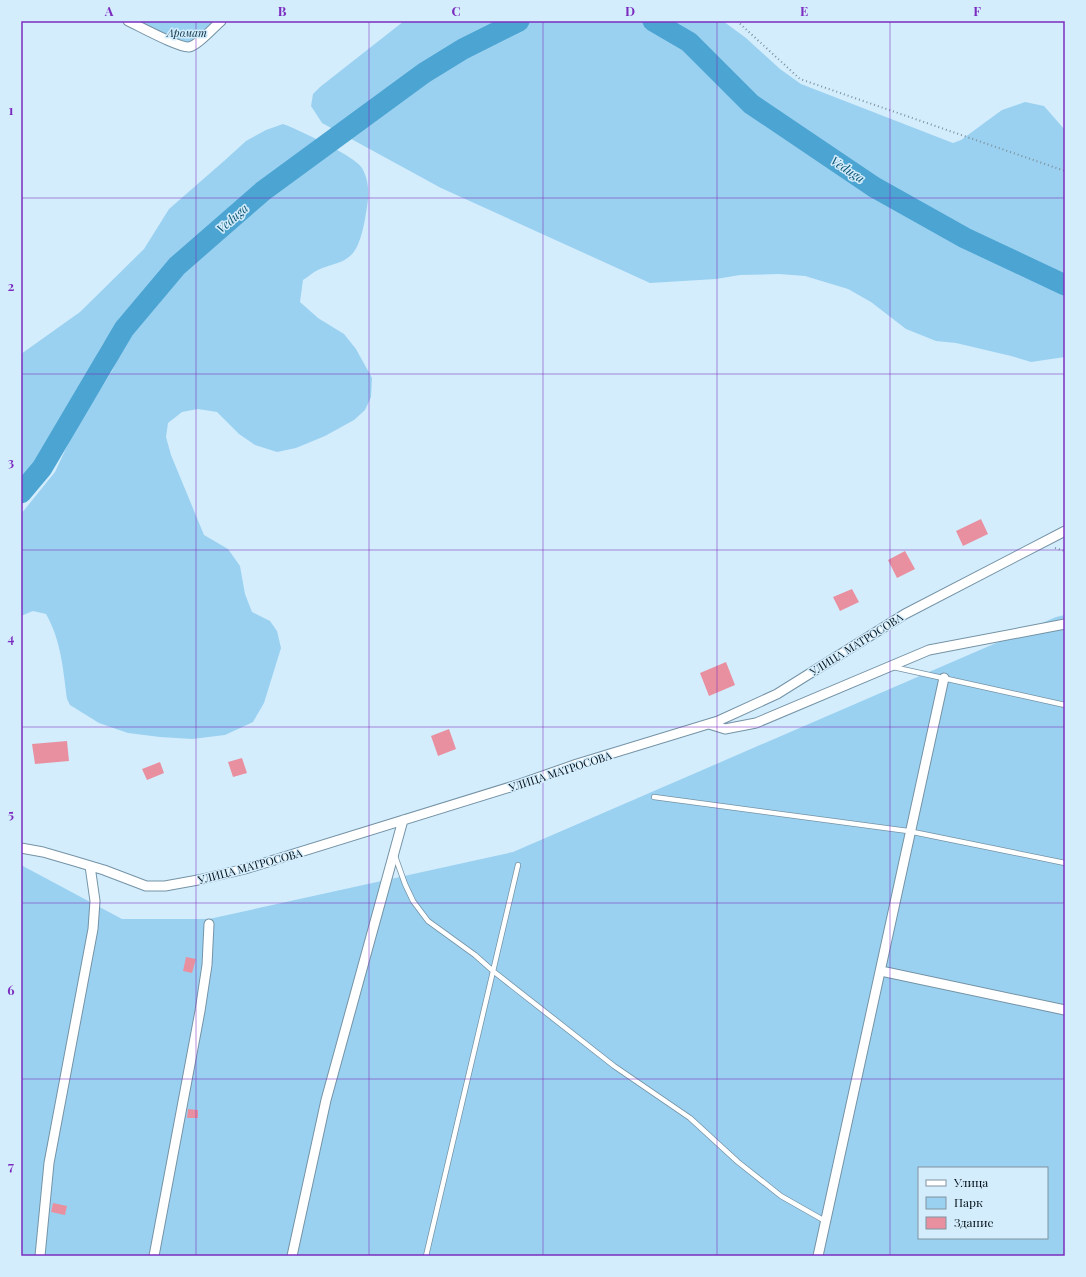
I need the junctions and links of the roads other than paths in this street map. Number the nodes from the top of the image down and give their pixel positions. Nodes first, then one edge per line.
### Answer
1 (128, 21) edge
2 (221, 21) edge
3 (1065, 531) edge
4 (1065, 624) edge
5 (892, 666) junction
6 (944, 678) junction
7 (1065, 705) edge
8 (709, 724) junction
9 (654, 797) dead end
10 (403, 820) junction
11 (911, 831) junction
12 (21, 848) edge
13 (394, 853) junction
14 (1065, 862) edge
15 (518, 865) dead end
16 (90, 866) junction
17 (208, 924) dead end
18 (493, 970) junction
19 (881, 970) junction
20 (1065, 1010) edge
21 (825, 1221) junction
22 (40, 1256) edge
23 (154, 1256) edge
24 (292, 1256) edge
25 (426, 1256) edge
26 (818, 1256) edge

1 - 2 street
3 - 8 street, УЛИЦА МАТРОСОВА
4 - 5 street
5 - 6 lane
5 - 8 street
6 - 7 lane
6 - 11 street
8 - 10 street, УЛИЦА МАТРОСОВА
9 - 11 lane
10 - 13 street
10 - 16 street, УЛИЦА МАТРОСОВА
11 - 14 lane
11 - 19 street
12 - 16 street, УЛИЦА МАТРОСОВА
13 - 18 lane
13 - 24 street
15 - 18 lane
16 - 22 street
17 - 23 street
18 - 21 lane
18 - 25 lane
19 - 20 street
19 - 21 street
21 - 26 street

